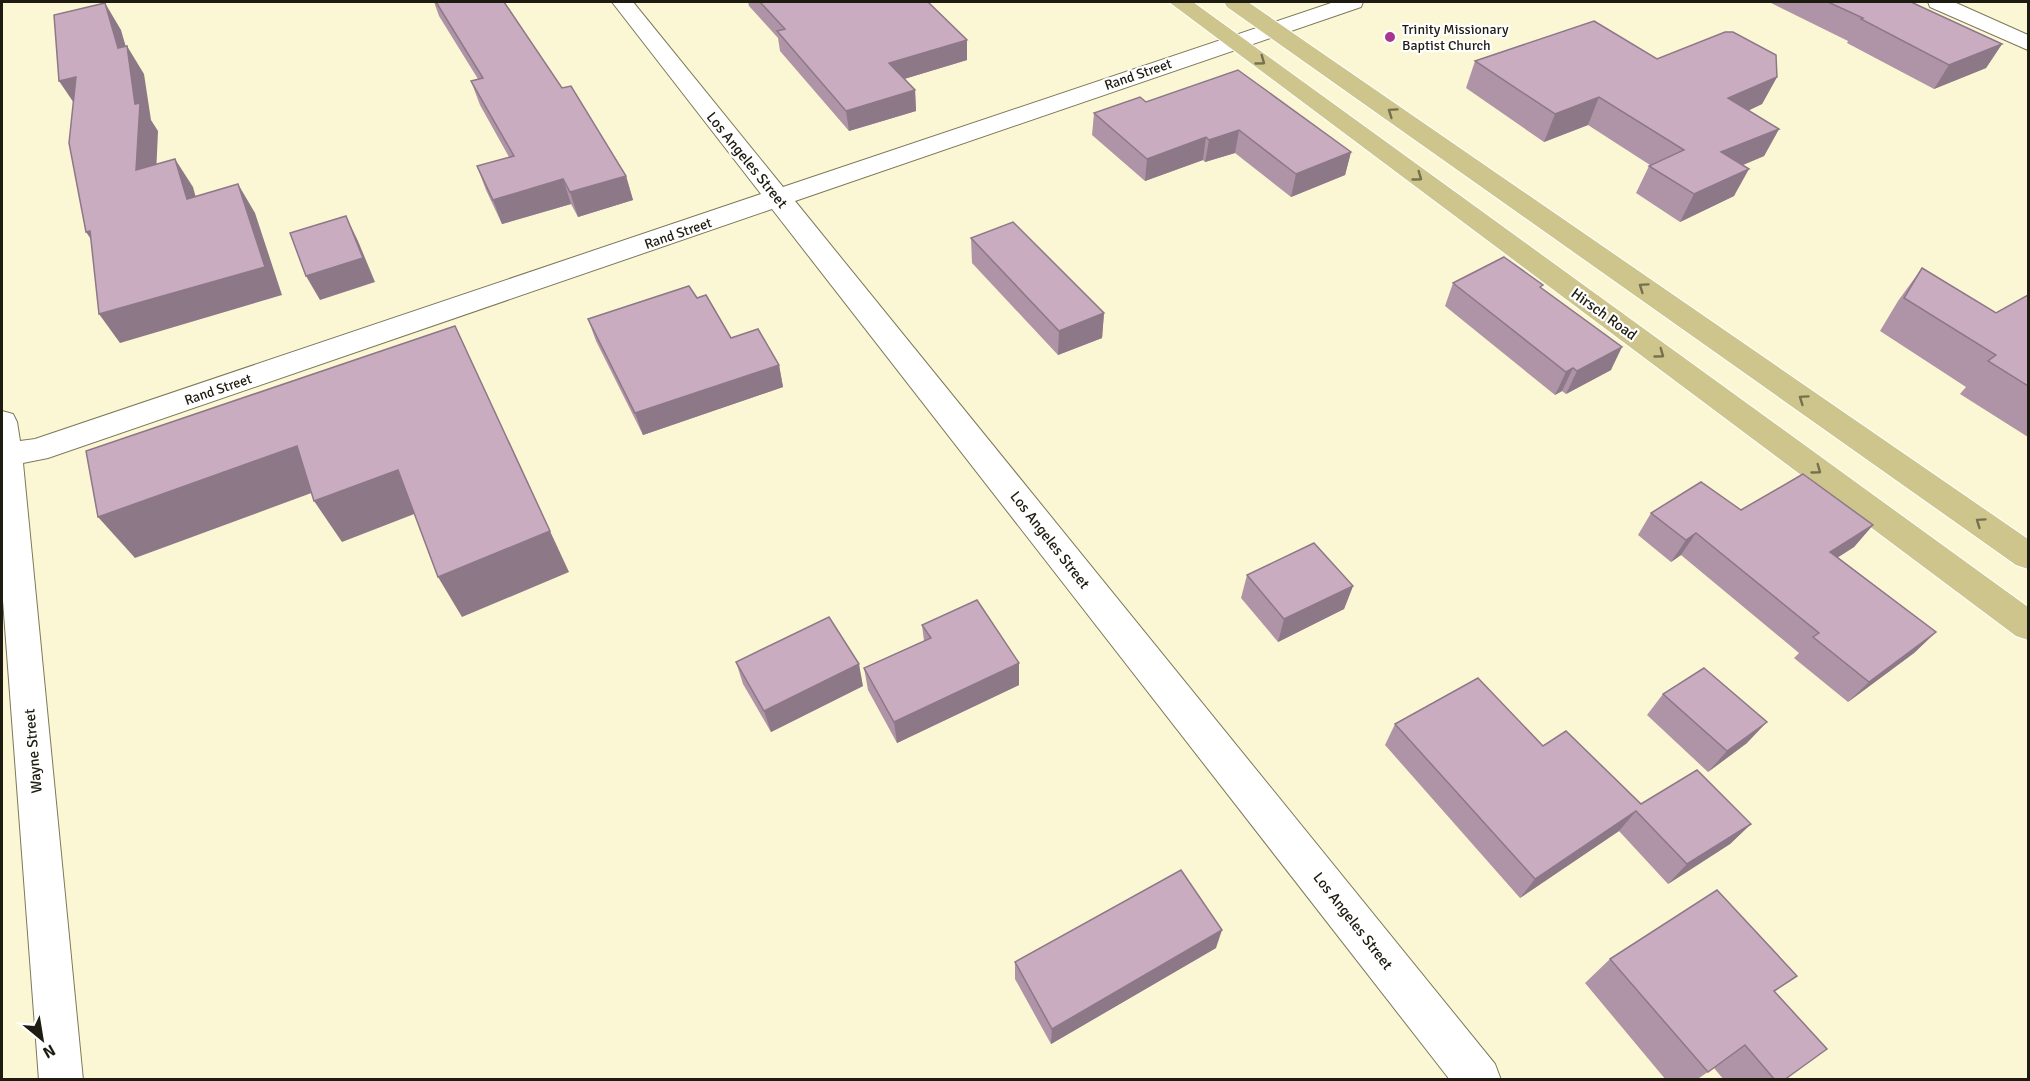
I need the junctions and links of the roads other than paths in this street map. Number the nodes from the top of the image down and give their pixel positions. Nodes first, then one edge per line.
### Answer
1 (622, 2) edge
2 (1180, 2) edge
3 (1235, 2) edge
4 (1353, 2) edge
5 (1938, 2) edge
6 (1271, 28) junction
7 (1234, 41) junction
8 (2028, 43) edge
9 (779, 199) junction
10 (3, 444) edge
11 (2028, 556) edge
12 (2028, 626) edge
13 (61, 1080) edge
14 (1479, 1080) edge

1 - 9 street, Los Angeles Street
2 - 7 main road, Hirsch Road
3 - 6 main road
4 - 6 street, Rand Street
5 - 8 street
6 - 7 street, Rand Street
11 -> 6 main road
7 - 9 street, Rand Street
7 -> 12 main road, Hirsch Road
9 - 10 street, Rand Street
9 - 14 street, Los Angeles Street
10 - 13 street, Wayne Street

